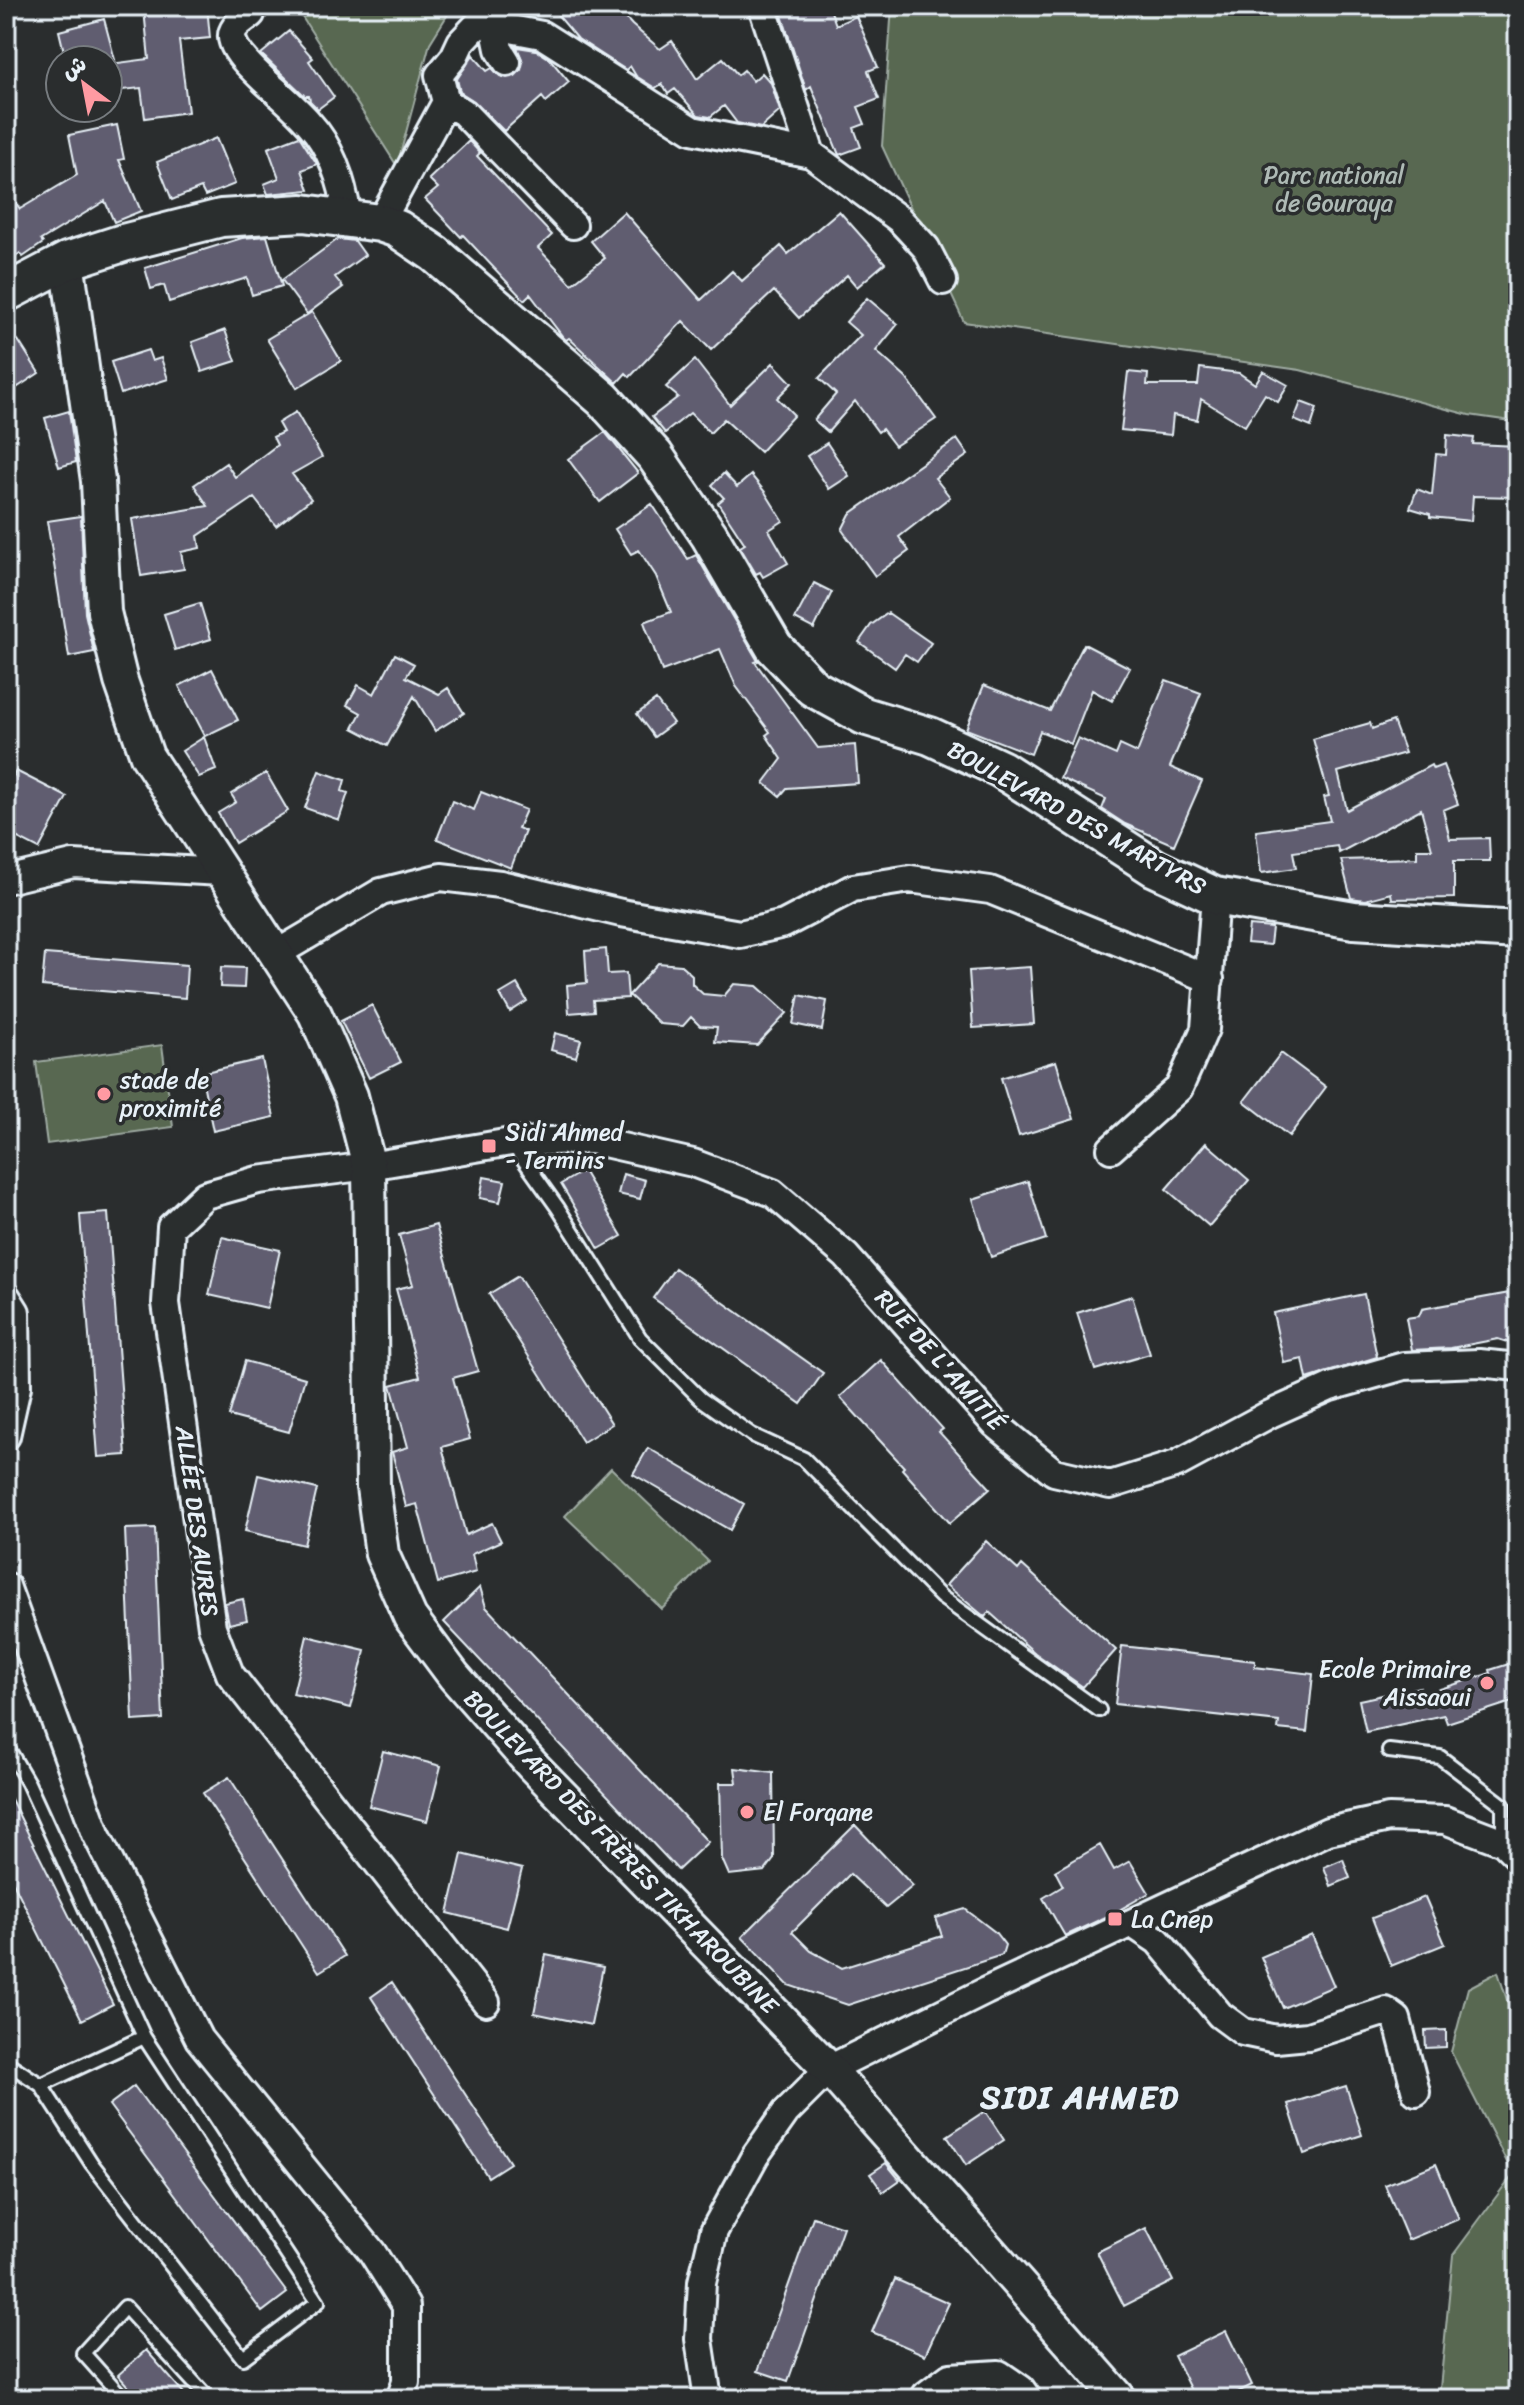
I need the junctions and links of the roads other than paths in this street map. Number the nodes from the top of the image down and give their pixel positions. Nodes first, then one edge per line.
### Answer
1 (252, 6) edge
2 (762, 6) edge
3 (494, 25) junction
4 (507, 62) dead end
5 (446, 102) junction
6 (811, 154) junction
7 (364, 221) junction
8 (573, 225) dead end
9 (67, 261) junction
10 (943, 281) dead end
11 (6, 293) edge
12 (222, 872) junction
13 (6, 880) edge
14 (1215, 896) junction
15 (1518, 930) edge
16 (276, 954) junction
17 (1210, 979) junction
18 (511, 1142) junction
19 (1111, 1149) dead end
20 (369, 1166) junction
21 (6, 1296) edge
22 (1518, 1367) edge
23 (6, 1436) edge
24 (6, 1586) edge
25 (1099, 1710) dead end
26 (6, 1745) edge
27 (1389, 1751) dead end
28 (1510, 1850) edge
29 (1131, 1923) junction
30 (486, 2002) dead end
31 (144, 2037) junction
32 (6, 2062) edge
33 (829, 2069) junction
34 (41, 2085) junction
35 (1416, 2092) dead end
36 (124, 2399) edge
37 (209, 2399) edge
38 (400, 2399) edge
39 (708, 2399) edge
40 (925, 2399) edge
41 (1028, 2399) edge
42 (1120, 2399) edge

1 - 7 street
2 - 6 street
3 - 4 street
3 - 5 street
3 - 6 street
5 - 7 street
5 - 8 street
6 - 10 street
7 - 9 main road, BOULEVARD DES MARTYRS
7 - 14 main road, BOULEVARD DES MARTYRS
9 - 11 main road, BOULEVARD DES MARTYRS
9 - 12 street, BOULEVARD DES FRÈRES TIKHAROUBINE
12 - 13 street
12 - 16 street, BOULEVARD DES FRÈRES TIKHAROUBINE
14 - 15 main road, BOULEVARD DES MARTYRS
14 - 17 street
16 - 17 street
16 - 20 street, BOULEVARD DES FRÈRES TIKHAROUBINE
17 - 19 street
18 - 20 street, RUE DE L'AMITIÉ
18 - 22 street, RUE DE L'AMITIÉ
18 - 25 lane
20 - 30 street, ALLÉE DES AURES
20 - 33 street, BOULEVARD DES FRÈRES TIKHAROUBINE
21 - 23 street
24 - 38 street
26 - 31 lane
27 - 28 lane
28 - 29 street
29 - 33 street
29 - 35 street
31 - 34 lane
31 - 34 lane
32 - 34 lane
33 - 39 street
33 - 42 street, BOULEVARD DES FRÈRES TIKHAROUBINE
36 - 37 lane
40 - 41 street

